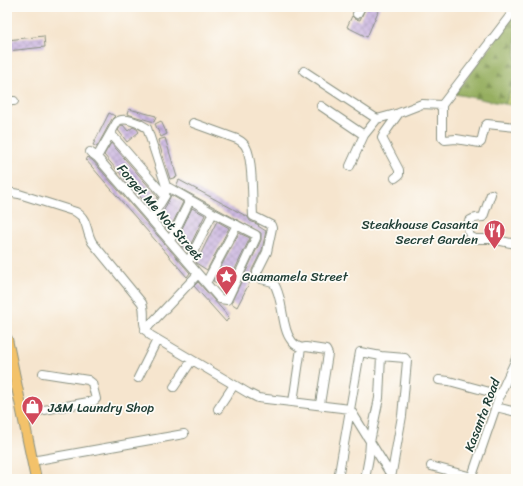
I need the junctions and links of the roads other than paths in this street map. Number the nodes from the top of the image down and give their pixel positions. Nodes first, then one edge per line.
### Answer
1 (516, 8) edge
2 (304, 71) dead end
3 (442, 105) junction
4 (321, 106) dead end
5 (399, 113) junction
6 (377, 119) junction
7 (193, 123) dead end
8 (516, 127) edge
9 (111, 134) junction
10 (364, 135) junction
11 (350, 166) dead end
12 (395, 178) dead end
13 (166, 186) junction
14 (7, 192) edge
15 (491, 194) dead end
16 (165, 196) junction
17 (190, 200) junction
18 (212, 213) junction
19 (151, 219) junction
20 (237, 225) junction
21 (170, 241) junction
22 (516, 244) edge
23 (188, 262) junction
24 (198, 274) junction
25 (206, 283) junction
26 (145, 330) junction
27 (7, 339) edge
28 (157, 340) junction
29 (301, 348) junction
30 (381, 356) junction
31 (516, 359) edge
32 (192, 360) junction
33 (43, 374) dead end
34 (138, 378) dead end
35 (512, 378) edge
36 (439, 380) dead end
37 (234, 385) junction
38 (174, 387) dead end
39 (500, 395) junction
40 (293, 402) junction
41 (320, 404) junction
42 (496, 408) junction
43 (218, 409) dead end
44 (350, 409) junction
45 (516, 412) edge
46 (22, 414) junction
47 (184, 434) dead end
48 (370, 442) junction
49 (32, 461) junction
50 (431, 466) dead end
51 (391, 477) edge
52 (472, 478) edge
53 (36, 479) edge
54 (338, 479) edge
55 (365, 479) edge

1 - 3 street
2 - 6 street
3 - 5 street
3 - 8 street
4 - 10 street
5 - 6 street
5 - 12 street
6 - 10 street
7 - 29 street
9 - 13 street
9 - 16 street
9 - 19 street, Forget Me Not Street
10 - 11 street
13 - 16 street
13 - 17 street
14 - 26 street
15 - 22 street
16 - 19 street
17 - 18 street
17 - 21 street
18 - 20 street
18 - 23 street
19 - 21 street, Forget Me Not Street
20 - 25 street
20 - 25 street, Forget Me Not Street
21 - 23 street, Forget Me Not Street
23 - 24 street, Forget Me Not Street
24 - 25 street, Forget Me Not Street
24 - 26 street
26 - 28 street
27 - 46 main road
28 - 32 street
28 - 34 street
29 - 40 street
29 - 41 street
30 - 44 street
30 - 48 street
30 - 51 street
31 - 35 street, Kasanta Road
32 - 37 street
32 - 38 street
33 - 46 street
35 - 39 street, Kasanta Road
36 - 39 street
37 - 40 street
37 - 43 street
39 - 42 street, Kasanta Road
40 - 41 street
41 - 44 street
42 - 45 street
42 - 52 street, Kasanta Road
44 - 48 street
44 - 54 street
46 - 49 main road
47 - 49 street
48 - 51 street
48 - 55 street
49 - 53 main road
50 - 52 street

